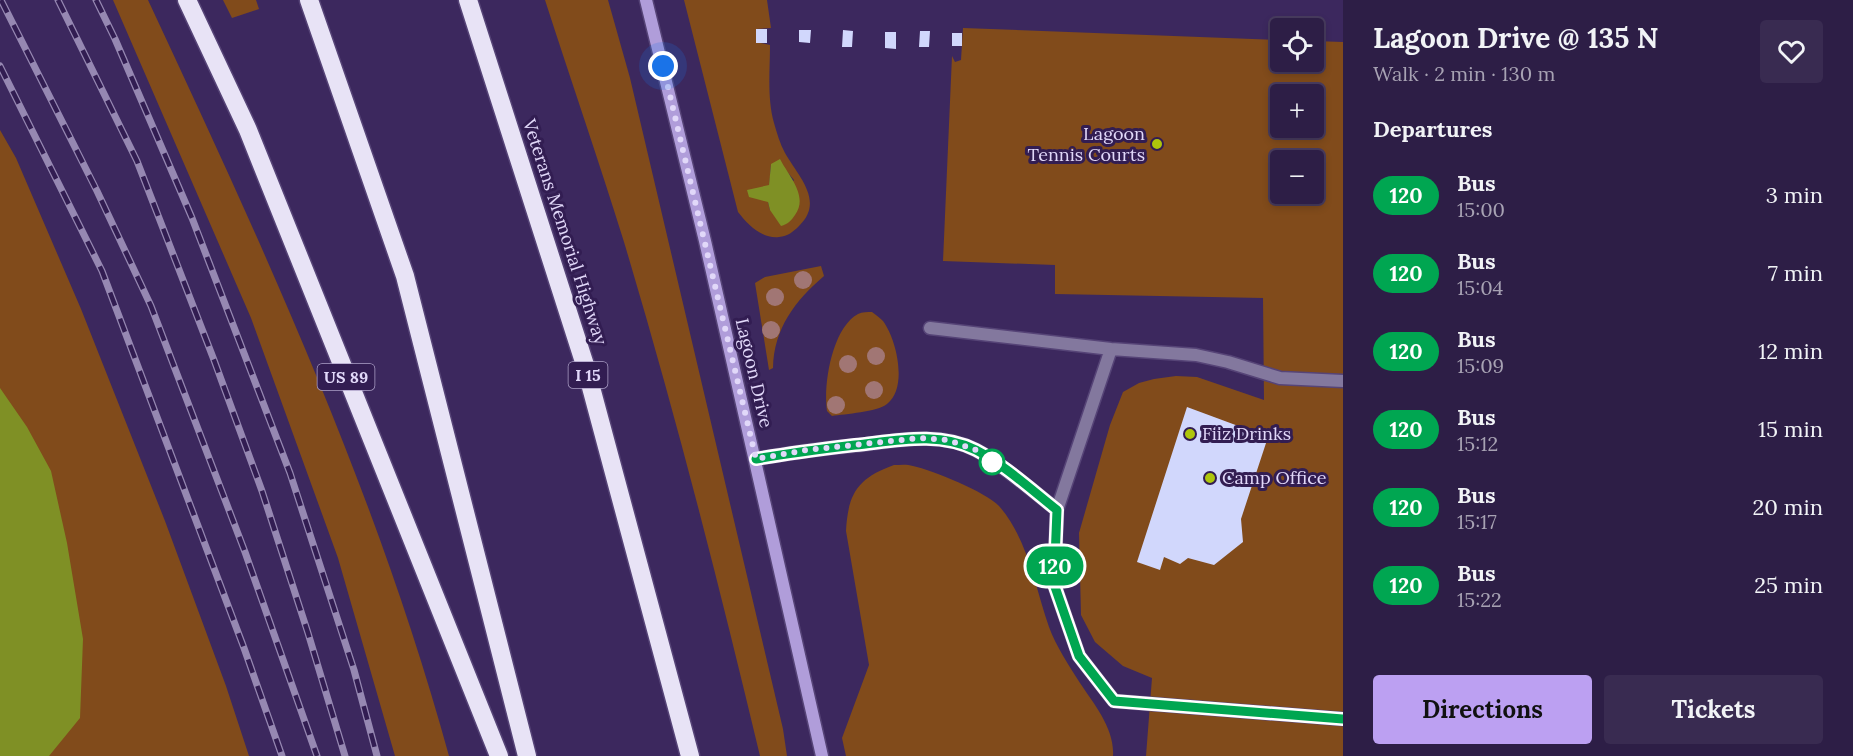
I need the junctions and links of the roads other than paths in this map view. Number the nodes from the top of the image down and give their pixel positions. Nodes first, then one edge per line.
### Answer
1 (187, 0) edge
2 (309, 0) edge
3 (468, 0) edge
4 (646, 0) edge
5 (930, 328) dead end
6 (1111, 349) junction
7 (1343, 381) edge
8 (756, 459) junction
9 (1057, 510) junction
10 (1343, 719) edge
11 (499, 756) edge
12 (527, 756) edge
13 (690, 756) edge
14 (822, 756) edge

1 - 11 highway, US 89
2 - 12 highway
3 - 13 highway, Veterans Memorial Highway / I 15
4 - 8 street, Lagoon Drive
5 - 6 lane
6 - 7 lane
6 - 9 lane
8 - 9 lane
8 - 14 street, Lagoon Drive
9 - 10 lane

